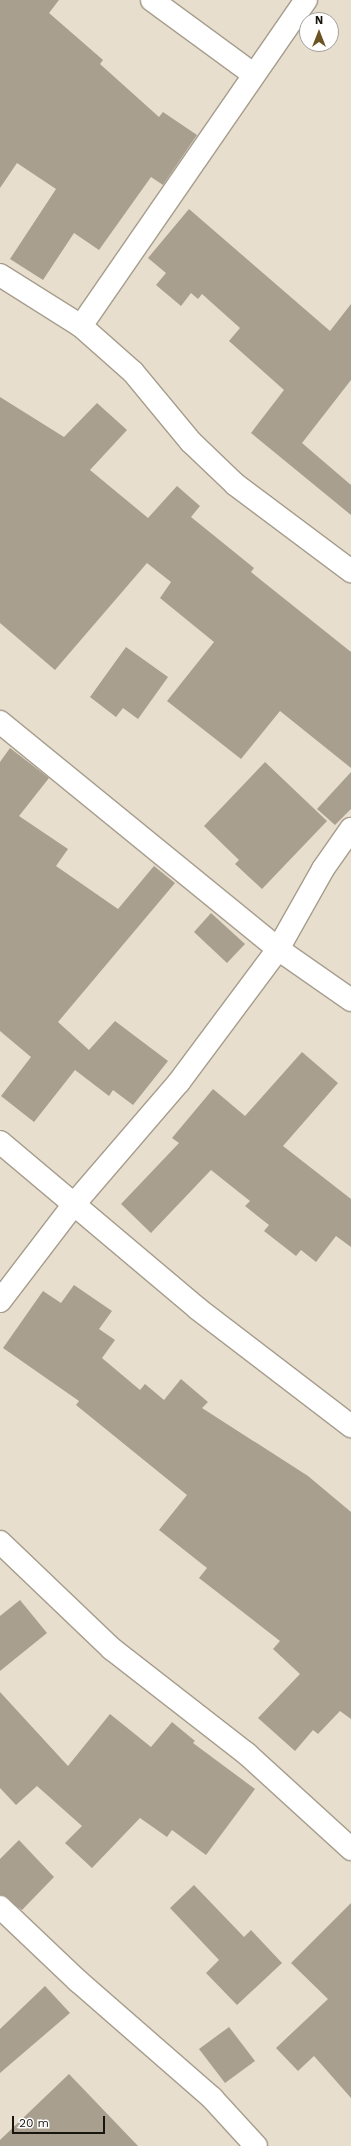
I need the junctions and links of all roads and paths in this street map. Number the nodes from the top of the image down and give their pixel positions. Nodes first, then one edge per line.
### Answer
1 (152, 0) edge
2 (306, 0) edge
3 (253, 74) junction
4 (0, 275) edge
5 (81, 326) junction
6 (351, 571) edge
7 (0, 722) edge
8 (351, 828) edge
9 (278, 949) junction
10 (351, 1000) edge
11 (0, 1142) edge
12 (75, 1203) junction
13 (0, 1302) edge
14 (351, 1426) edge
15 (0, 1542) edge
16 (351, 1849) edge
17 (0, 1907) edge
18 (256, 2146) edge

1 - 3 street
2 - 3 street
3 - 5 street
4 - 5 street
5 - 6 street
7 - 9 street
8 - 9 street
9 - 10 street
9 - 12 street
11 - 12 street
12 - 13 street
12 - 14 street
15 - 16 street
17 - 18 street

